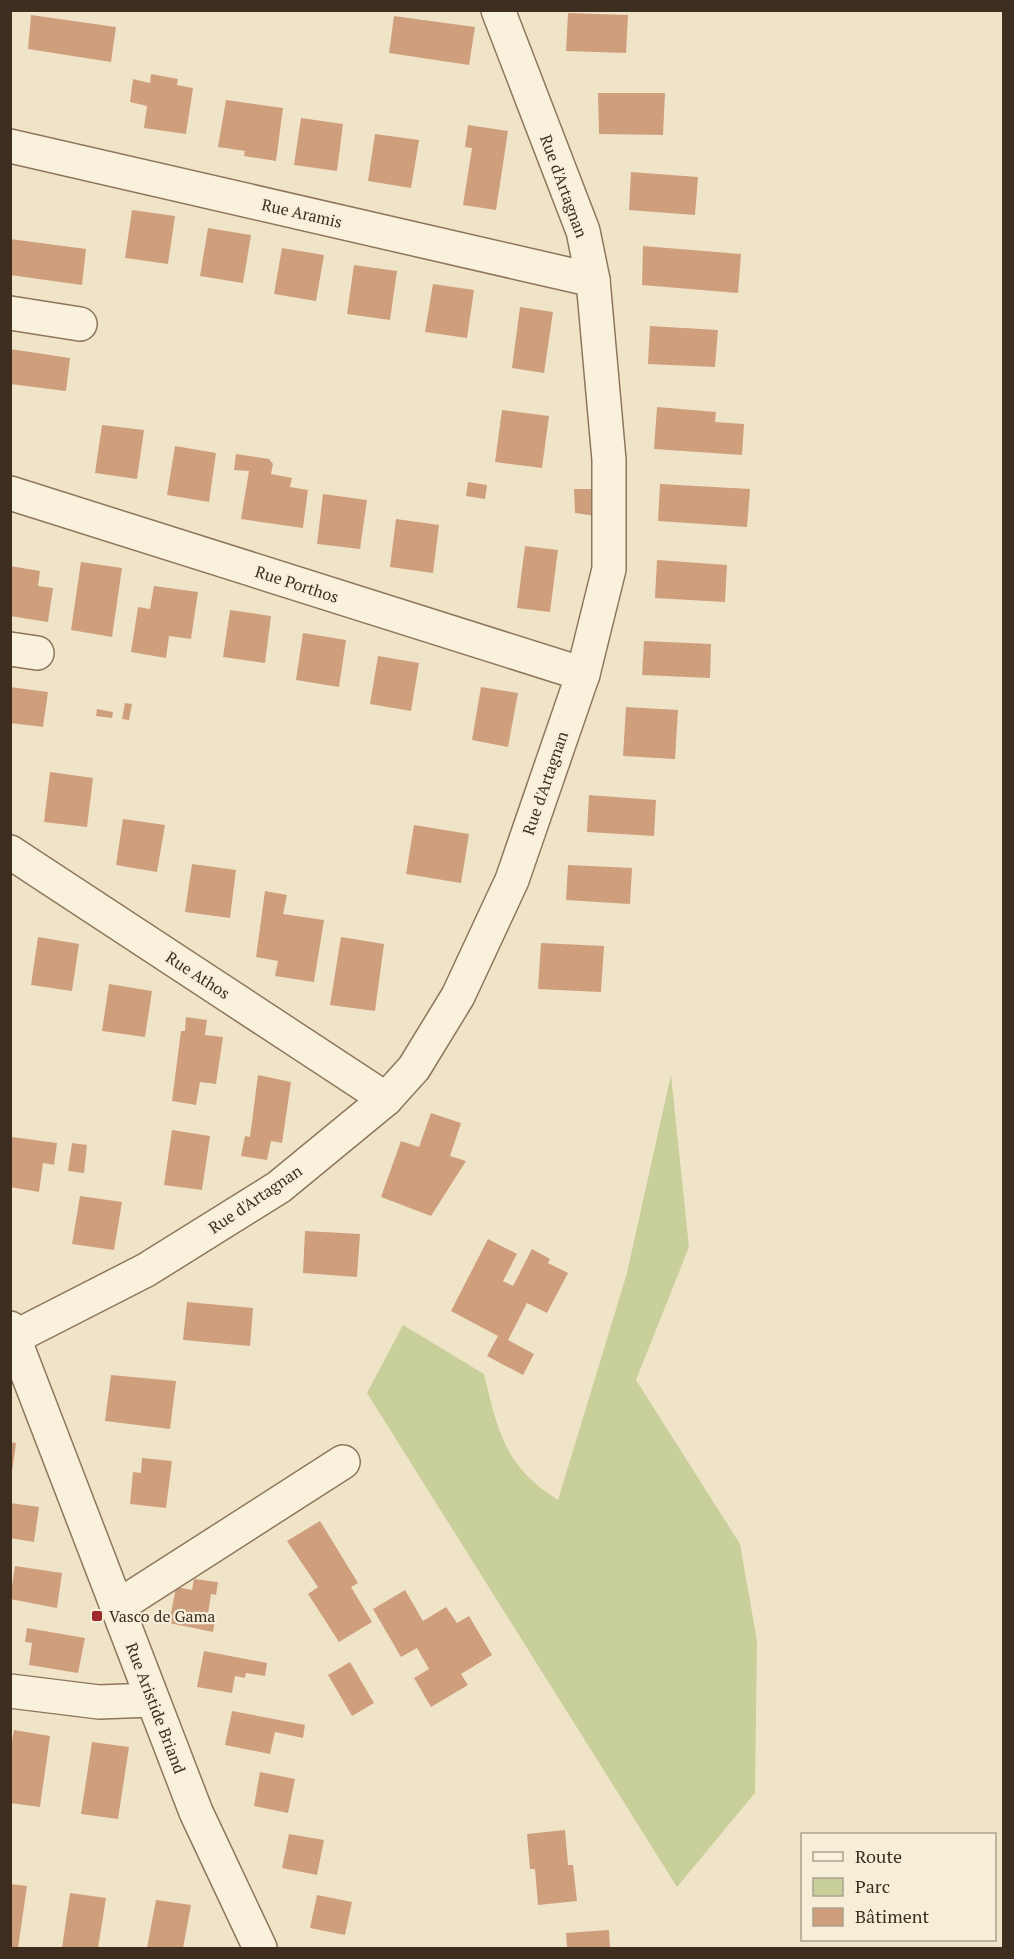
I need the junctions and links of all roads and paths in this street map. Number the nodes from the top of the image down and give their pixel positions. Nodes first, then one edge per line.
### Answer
1 (498, 10) edge
2 (10, 146) edge
3 (593, 280) junction
4 (10, 313) edge
5 (80, 324) dead end
6 (10, 493) edge
7 (583, 674) junction
8 (10, 852) edge
9 (386, 1099) junction
10 (13, 1332) edge
11 (343, 1462) dead end
12 (117, 1608) junction
13 (10, 1691) edge
14 (152, 1700) junction
15 (260, 1948) edge

1 - 3 street, Rue d'Artagnan
2 - 3 street, Rue Aramis
3 - 7 street, Rue d'Artagnan
4 - 5 street
6 - 7 street, Rue Porthos
7 - 9 street, Rue d'Artagnan
8 - 9 street, Rue Athos
9 - 10 street, Rue d'Artagnan
10 - 12 street, Rue Aristide Briand
11 - 12 street
12 - 14 street, Rue Aristide Briand
13 - 14 street
14 - 15 street, Rue Aristide Briand

